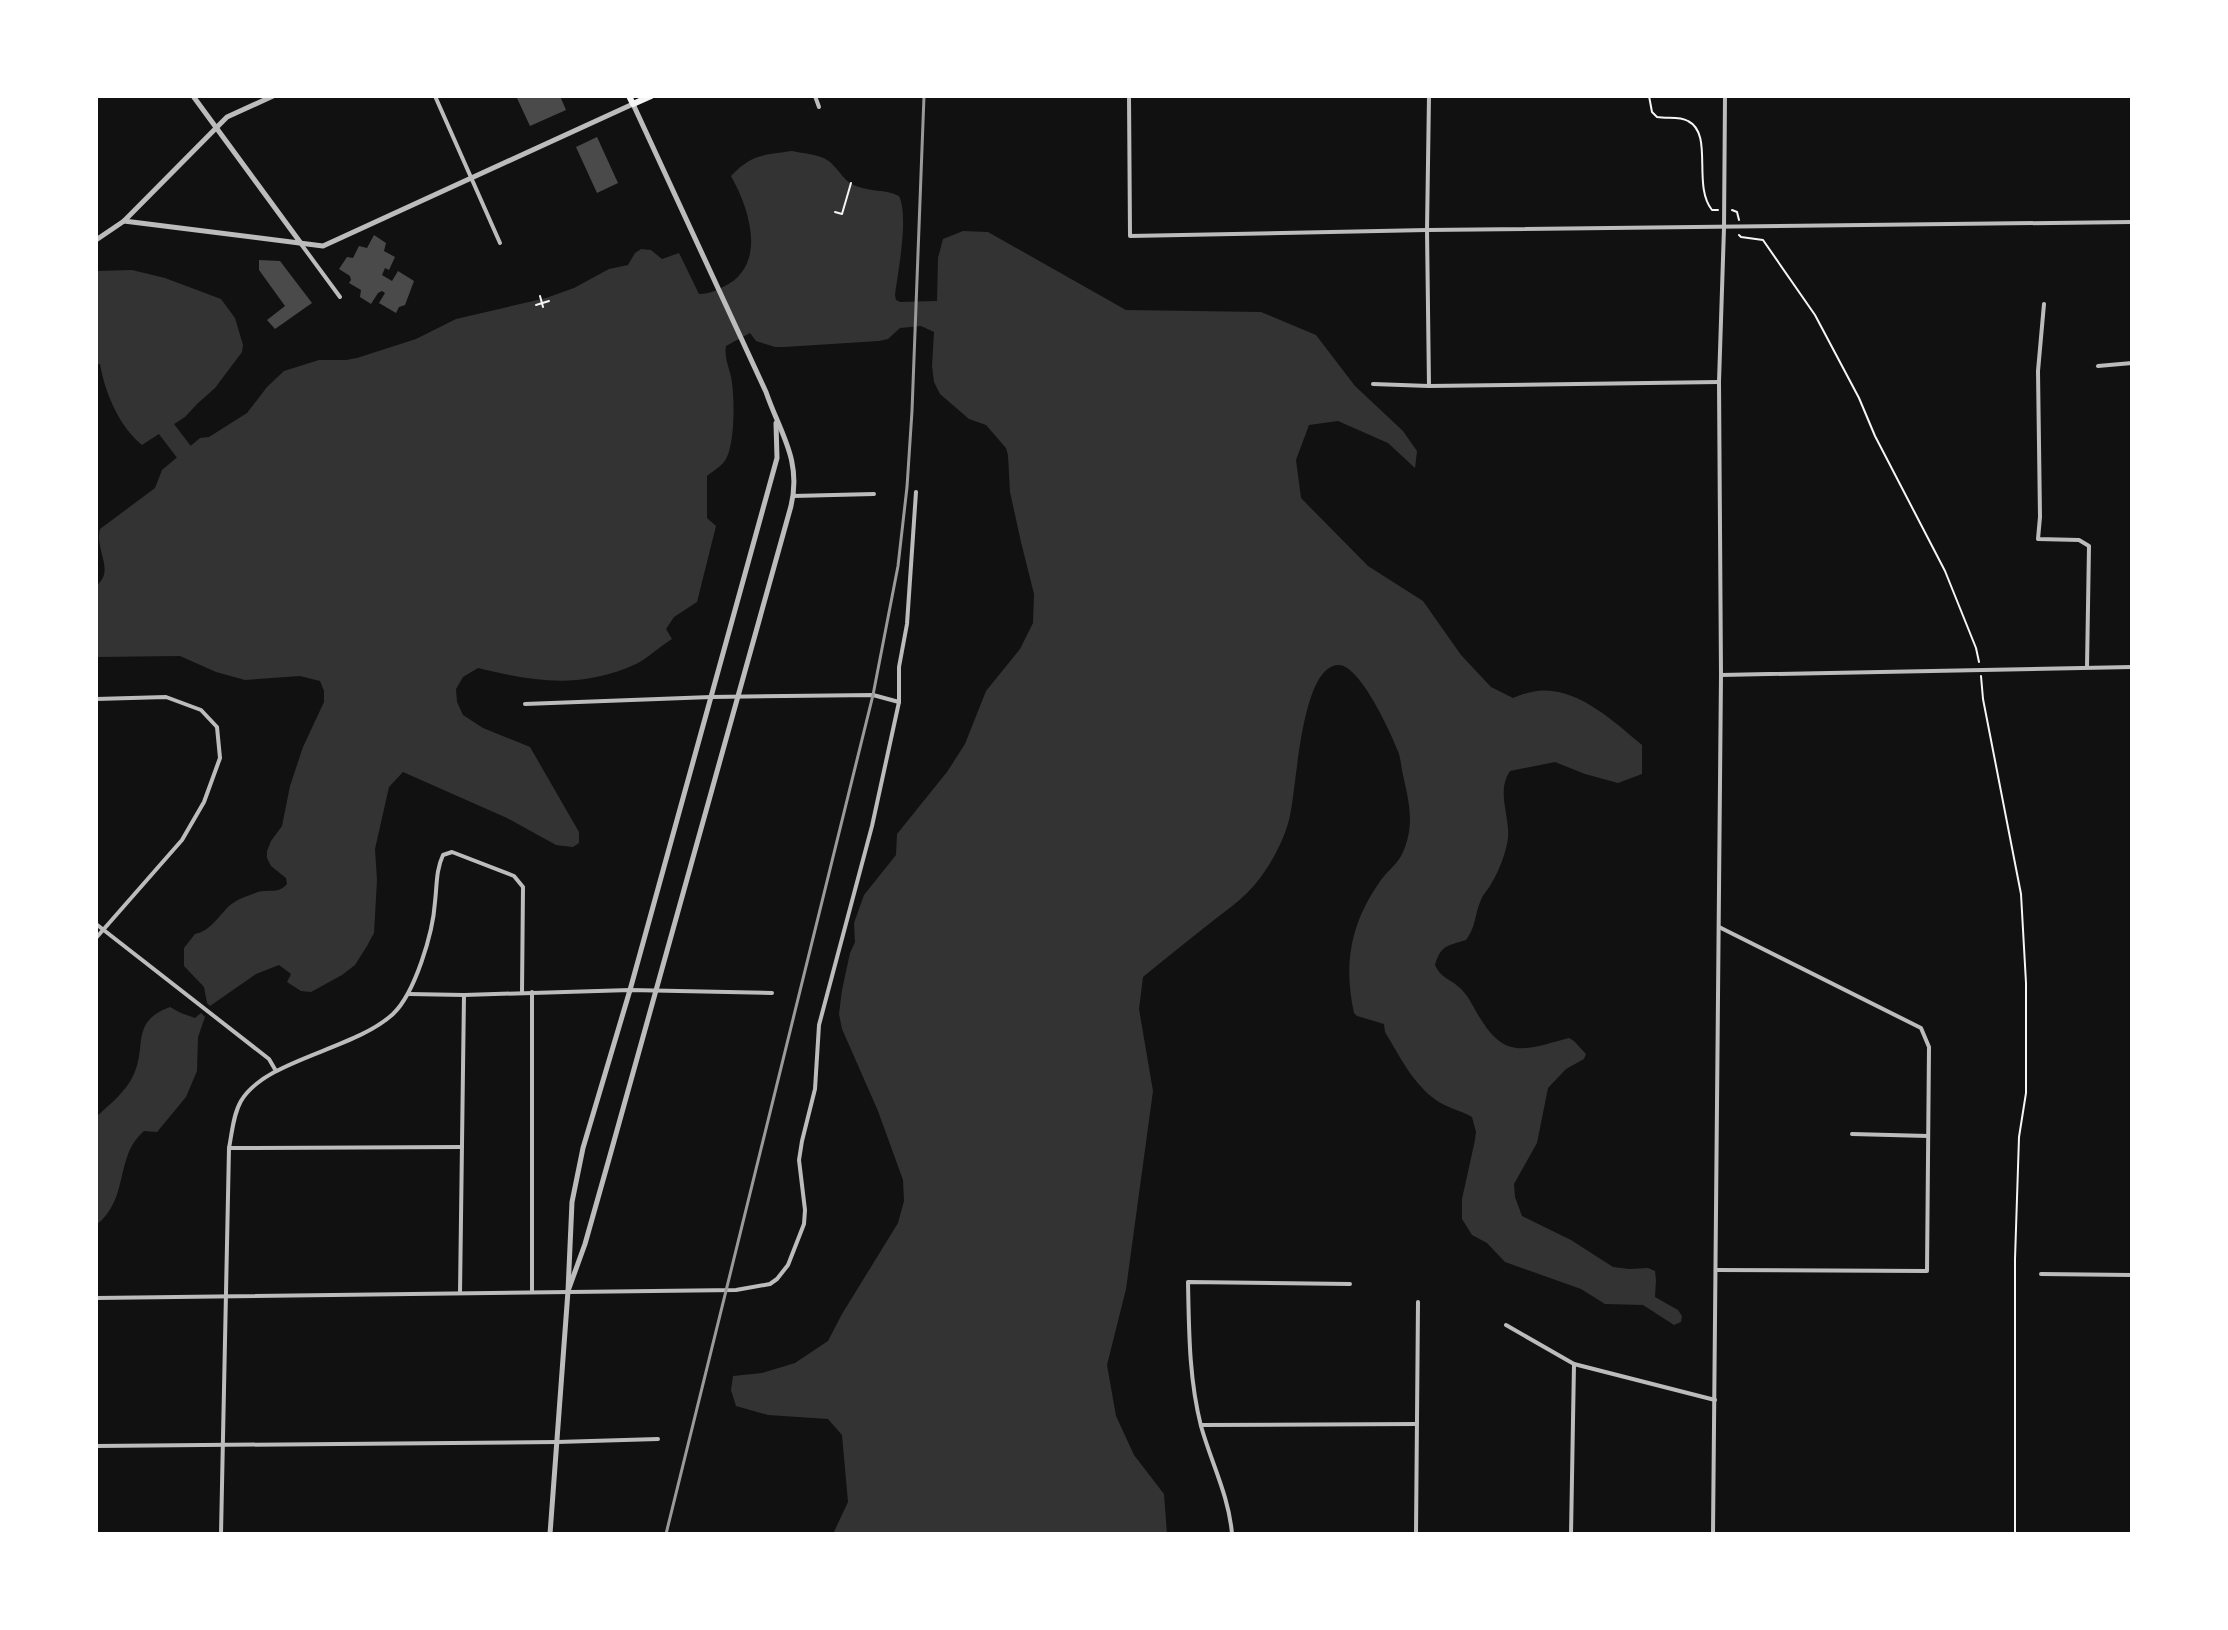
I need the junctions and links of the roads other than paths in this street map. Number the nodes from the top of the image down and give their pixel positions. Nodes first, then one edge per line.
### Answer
1 (193, 96) edge
2 (273, 96) edge
3 (435, 96) edge
4 (629, 96) edge
5 (651, 96) edge
6 (815, 96) edge
7 (1129, 96) edge
8 (1429, 96) edge
9 (1725, 96) edge
10 (633, 104) junction
11 (819, 107) dead end
12 (216, 128) junction
13 (471, 177) junction
14 (124, 221) junction
15 (2132, 222) edge
16 (1724, 228) junction
17 (1427, 230) junction
18 (96, 240) edge
19 (300, 243) junction
20 (500, 243) dead end
21 (340, 297) dead end
22 (2044, 304) dead end
23 (2132, 363) edge
24 (2098, 366) dead end
25 (1719, 382) junction
26 (1373, 384) dead end
27 (1429, 386) junction
28 (776, 422) junction
29 (916, 492) dead end
30 (874, 494) dead end
31 (793, 496) junction
32 (2132, 667) edge
33 (2087, 668) junction
34 (1721, 675) junction
35 (711, 697) junction
36 (739, 697) junction
37 (96, 699) edge
38 (899, 702) junction
39 (525, 704) dead end
40 (96, 924) edge
41 (1719, 927) junction
42 (102, 929) junction
43 (96, 938) edge
44 (630, 990) junction
45 (657, 990) junction
46 (522, 992) junction
47 (532, 992) junction
48 (772, 993) dead end
49 (409, 994) junction
50 (464, 995) junction
51 (277, 1072) junction
52 (1852, 1134) dead end
53 (1928, 1136) junction
54 (462, 1147) junction
55 (229, 1148) junction
56 (1716, 1270) junction
57 (2041, 1274) dead end
58 (2132, 1275) edge
59 (1350, 1284) dead end
60 (532, 1291) junction
61 (568, 1291) junction
62 (460, 1293) junction
63 (225, 1297) junction
64 (96, 1298) edge
65 (1418, 1302) dead end
66 (1506, 1325) dead end
67 (1574, 1364) junction
68 (1715, 1400) junction
69 (1417, 1424) junction
70 (1201, 1425) junction
71 (658, 1439) dead end
72 (557, 1442) junction
73 (96, 1446) edge
74 (223, 1446) junction
75 (221, 1534) edge
76 (550, 1534) edge
77 (1232, 1534) edge
78 (1416, 1534) edge
79 (1571, 1534) edge
80 (1713, 1534) edge

1 - 12 street
2 - 12 street
3 - 13 street
4 - 10 main road
5 - 10 main road
6 - 11 street
7 - 17 street
8 - 17 street
9 - 16 street
10 - 13 street
10 - 28 street
12 - 14 street
12 - 19 street
13 - 19 street
13 - 20 street
14 - 18 street
14 - 19 street
15 - 16 street
16 - 17 street
16 - 25 street
17 - 27 street
19 - 21 street
22 - 33 street
23 - 24 street
25 - 27 street
25 - 34 street
26 - 27 street
28 - 31 street
28 - 35 street
29 - 38 street
30 - 31 street
31 - 36 street
32 - 33 street
33 - 34 street
34 - 41 street
35 - 36 street
35 - 39 street
35 - 44 street
36 - 38 street
36 - 45 street
37 - 42 street
38 - 61 street
40 - 42 street
41 - 53 street
41 - 56 street
42 - 43 street
42 - 51 street
44 - 45 street
44 - 47 street
44 - 61 street
45 - 48 street
45 - 61 street
46 - 47 street
46 - 49 street
46 - 50 street
47 - 60 street
49 - 50 street
49 - 51 street
50 - 54 street
51 - 55 street
52 - 53 street
53 - 56 street
54 - 55 street
54 - 62 street
55 - 63 street
56 - 68 street
57 - 58 street
59 - 70 street
60 - 61 street
60 - 62 street
61 - 72 street
62 - 63 street
63 - 64 street
63 - 74 street
65 - 69 street
66 - 67 street
67 - 68 street
67 - 79 street
68 - 80 street
69 - 70 street
69 - 78 street
70 - 77 street
71 - 72 street
72 - 74 street
72 - 76 street
73 - 74 street
74 - 75 street

